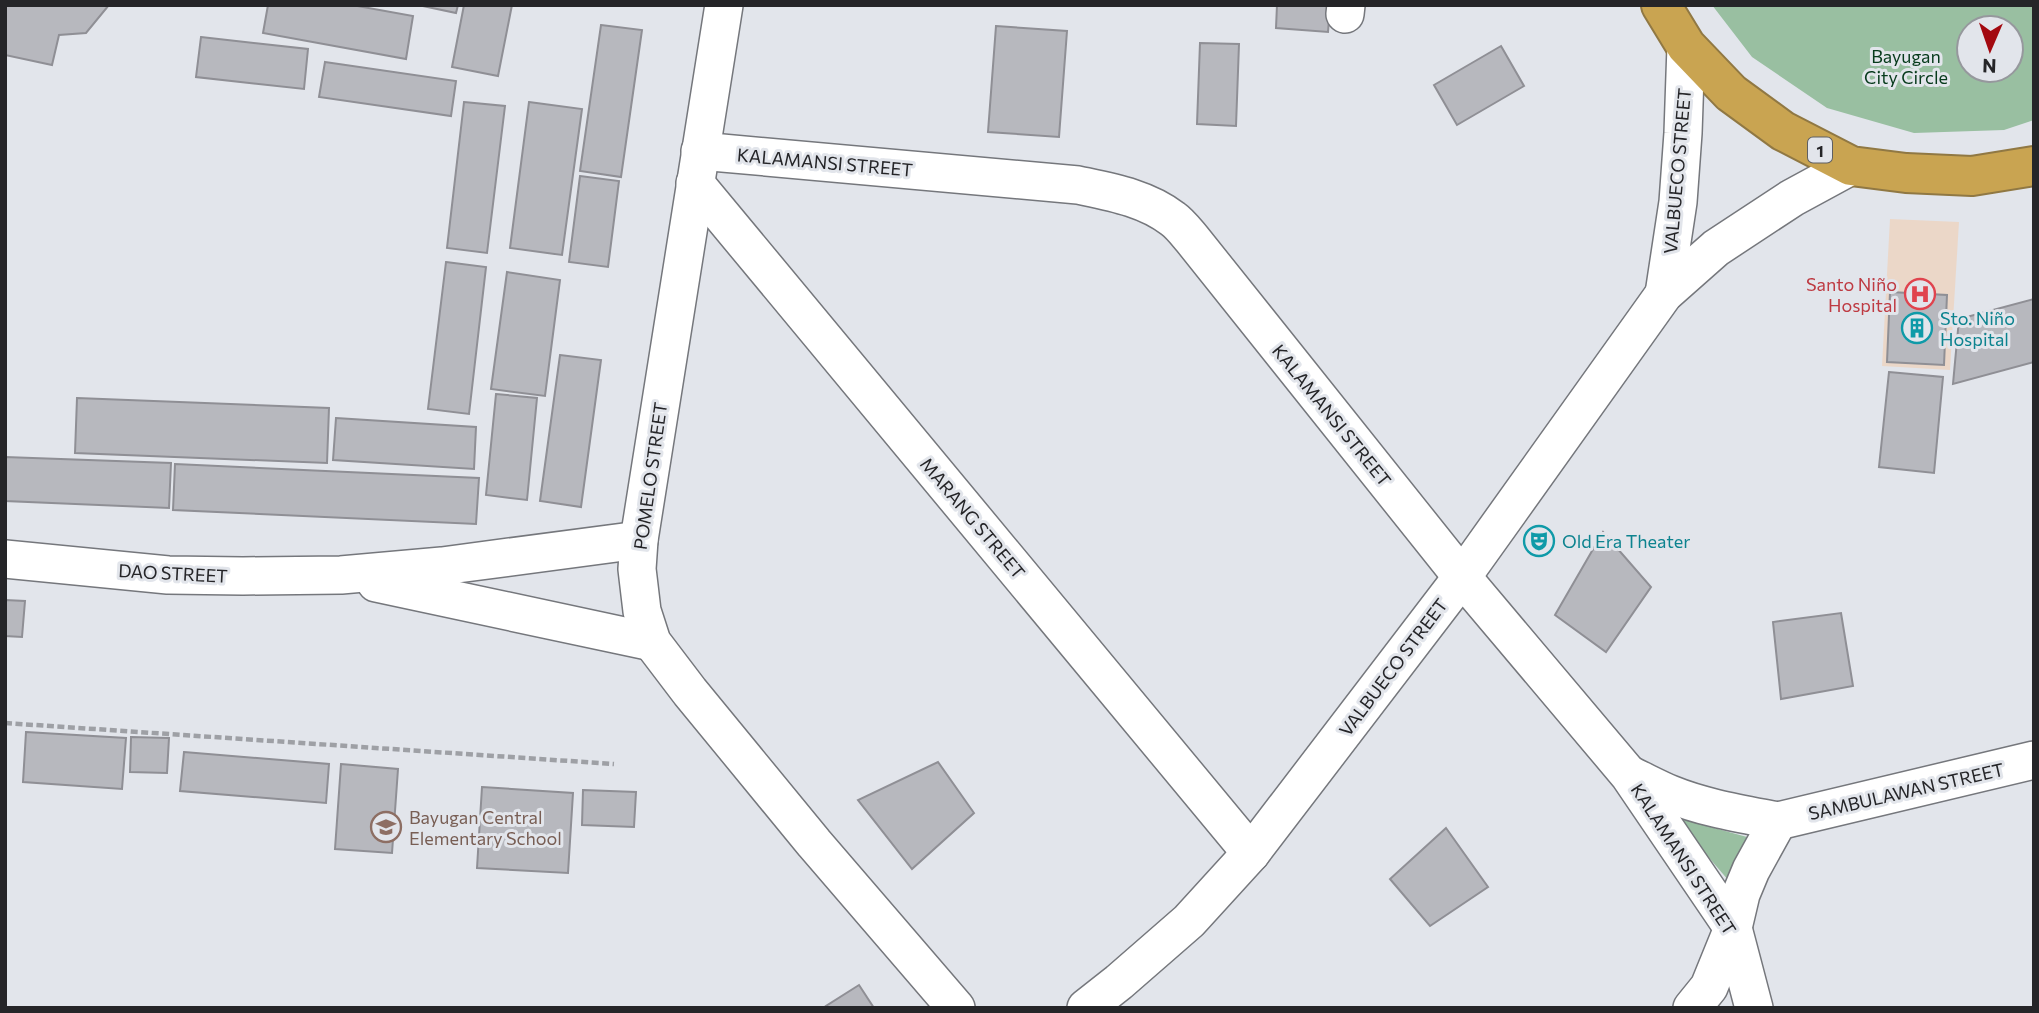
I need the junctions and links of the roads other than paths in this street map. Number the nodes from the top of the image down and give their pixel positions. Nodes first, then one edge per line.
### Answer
1 (724, 5) edge
2 (1661, 5) edge
3 (1686, 46) junction
4 (1851, 166) junction
5 (2034, 166) edge
6 (697, 167) junction
7 (1664, 295) junction
8 (639, 540) junction
9 (5, 559) edge
10 (341, 575) junction
11 (1462, 577) junction
12 (652, 642) junction
13 (2034, 760) edge
14 (1629, 775) junction
15 (1778, 821) junction
16 (1251, 853) junction
17 (1733, 928) junction
18 (956, 1008) edge
19 (1086, 1008) edge
20 (1692, 1008) edge
21 (1754, 1008) edge

1 - 6 street, POMELO STREET
2 - 3 highway, 1
3 - 4 highway, 1
3 - 7 street, VALBUECO STREET
4 - 5 highway, 1
4 - 7 street, VALBUECO STREET
6 - 8 street, POMELO STREET
6 - 11 street, KALAMANSI STREET
6 - 16 street, MARANG STREET
7 - 11 street, VALBUECO STREET
8 - 10 street, DAO STREET
8 - 12 street, POMELO STREET
9 - 10 street, DAO STREET
10 - 12 street, DAO STREET
11 - 14 street, KALAMANSI STREET
11 - 16 street, VALBUECO STREET
12 - 18 street, POMELO STREET
13 - 15 street, SAMBULAWAN STREET
14 - 15 street, SAMBULAWAN STREET
14 - 17 street, KALAMANSI STREET
15 - 17 street
16 - 19 street, VALBUECO STREET
17 - 20 street
17 - 21 street, KALAMANSI STREET

